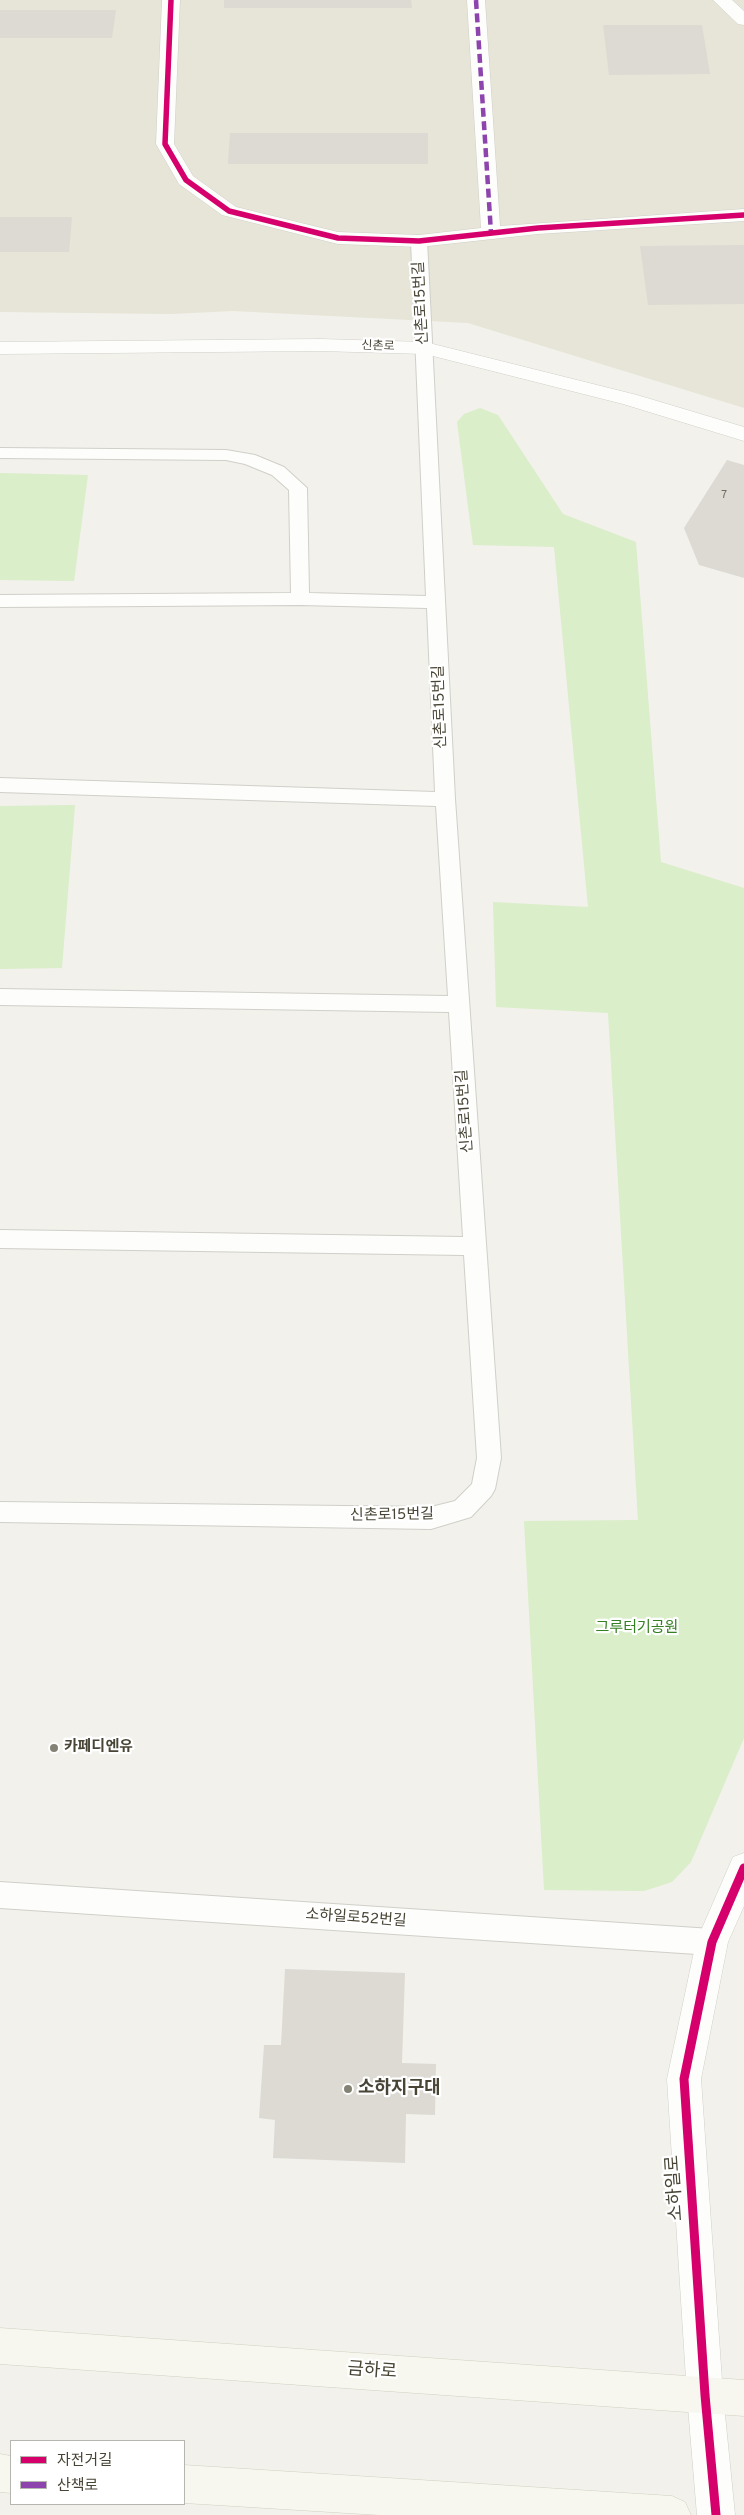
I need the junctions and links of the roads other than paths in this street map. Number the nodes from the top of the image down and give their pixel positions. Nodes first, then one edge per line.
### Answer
1 (172, 0) edge
2 (476, 0) edge
3 (722, 0) edge
4 (744, 20) edge
5 (744, 215) edge
6 (491, 233) junction
7 (419, 241) junction
8 (0, 348) edge
9 (425, 348) junction
10 (744, 434) edge
11 (0, 453) edge
12 (300, 599) junction
13 (0, 601) edge
14 (436, 602) junction
15 (0, 784) edge
16 (445, 799) junction
17 (0, 997) edge
18 (459, 1004) junction
19 (0, 1239) edge
20 (475, 1246) junction
21 (0, 1512) edge
22 (744, 1868) edge
23 (0, 1895) edge
24 (712, 1942) junction
25 (0, 2346) edge
26 (705, 2395) junction
27 (744, 2398) edge
28 (185, 2484) edge
29 (672, 2515) edge
30 (716, 2515) edge

1 - 7 street
2 - 6 street
3 - 4 street
5 - 6 street
6 - 7 street
7 - 9 lane, 신촌로15번길
8 - 9 street, 신촌로
9 - 10 street, 신촌로
9 - 14 lane, 신촌로15번길
11 - 12 lane
12 - 13 lane
12 - 14 lane
14 - 16 lane, 신촌로15번길
15 - 16 lane
16 - 18 lane, 신촌로15번길
17 - 18 lane
18 - 20 lane, 신촌로15번길
19 - 20 lane
20 - 21 lane, 신촌로15번길
22 - 24 street, 소하일로
23 - 24 lane, 소하일로52번길
24 - 26 street, 소하일로
25 - 26 main road, 금하로
26 - 27 main road, 금하로
26 - 30 street, 소하일로
28 - 29 main road

